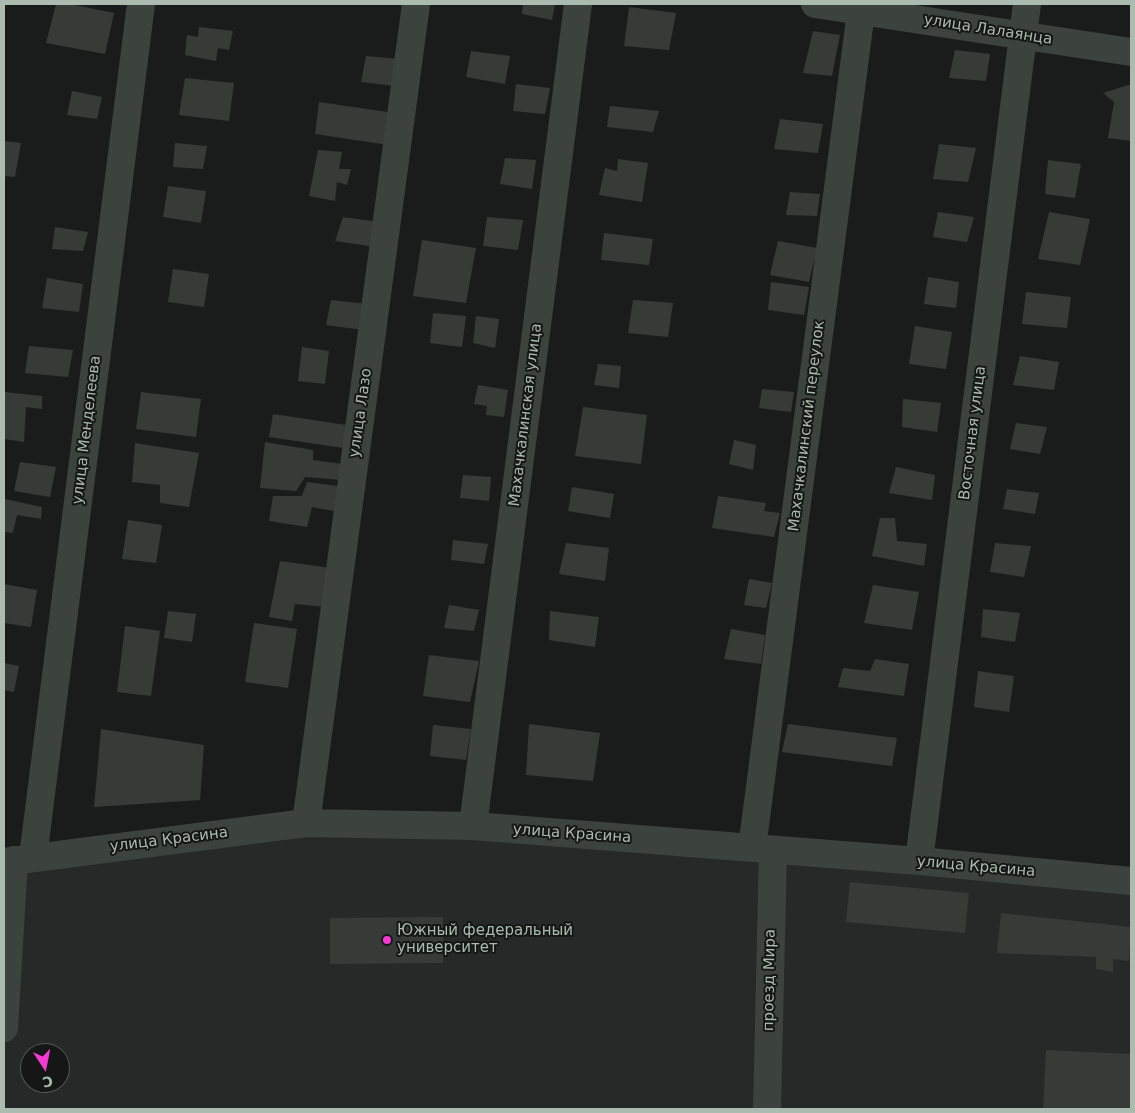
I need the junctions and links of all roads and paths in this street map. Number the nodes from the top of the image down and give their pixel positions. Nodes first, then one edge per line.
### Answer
1 (141, 4) edge
2 (416, 4) edge
3 (578, 4) edge
4 (815, 4) edge
5 (1027, 4) edge
6 (861, 7) edge
7 (1023, 36) junction
8 (1131, 52) edge
9 (306, 823) junction
10 (473, 826) junction
11 (763, 849) junction
12 (17, 860) edge
13 (919, 861) junction
14 (1131, 881) edge
15 (4, 1028) edge
16 (767, 1109) edge

1 - 12 street, улица Менделеева
2 - 9 street, улица Лазо
3 - 10 street, Махачкалинская улица
4 - 6 street, улица Лалаянца
5 - 7 street, Восточная улица
6 - 7 street, улица Лалаянца
6 - 11 street, Махачкалинский переулок
7 - 8 street, улица Лалаянца
7 - 13 street, Восточная улица
9 - 10 street, улица Красина
9 - 12 street, улица Красина
10 - 11 street, улица Красина
11 - 13 street, улица Красина
11 - 16 street, проезд Мира
12 - 15 street
13 - 14 street, улица Красина

